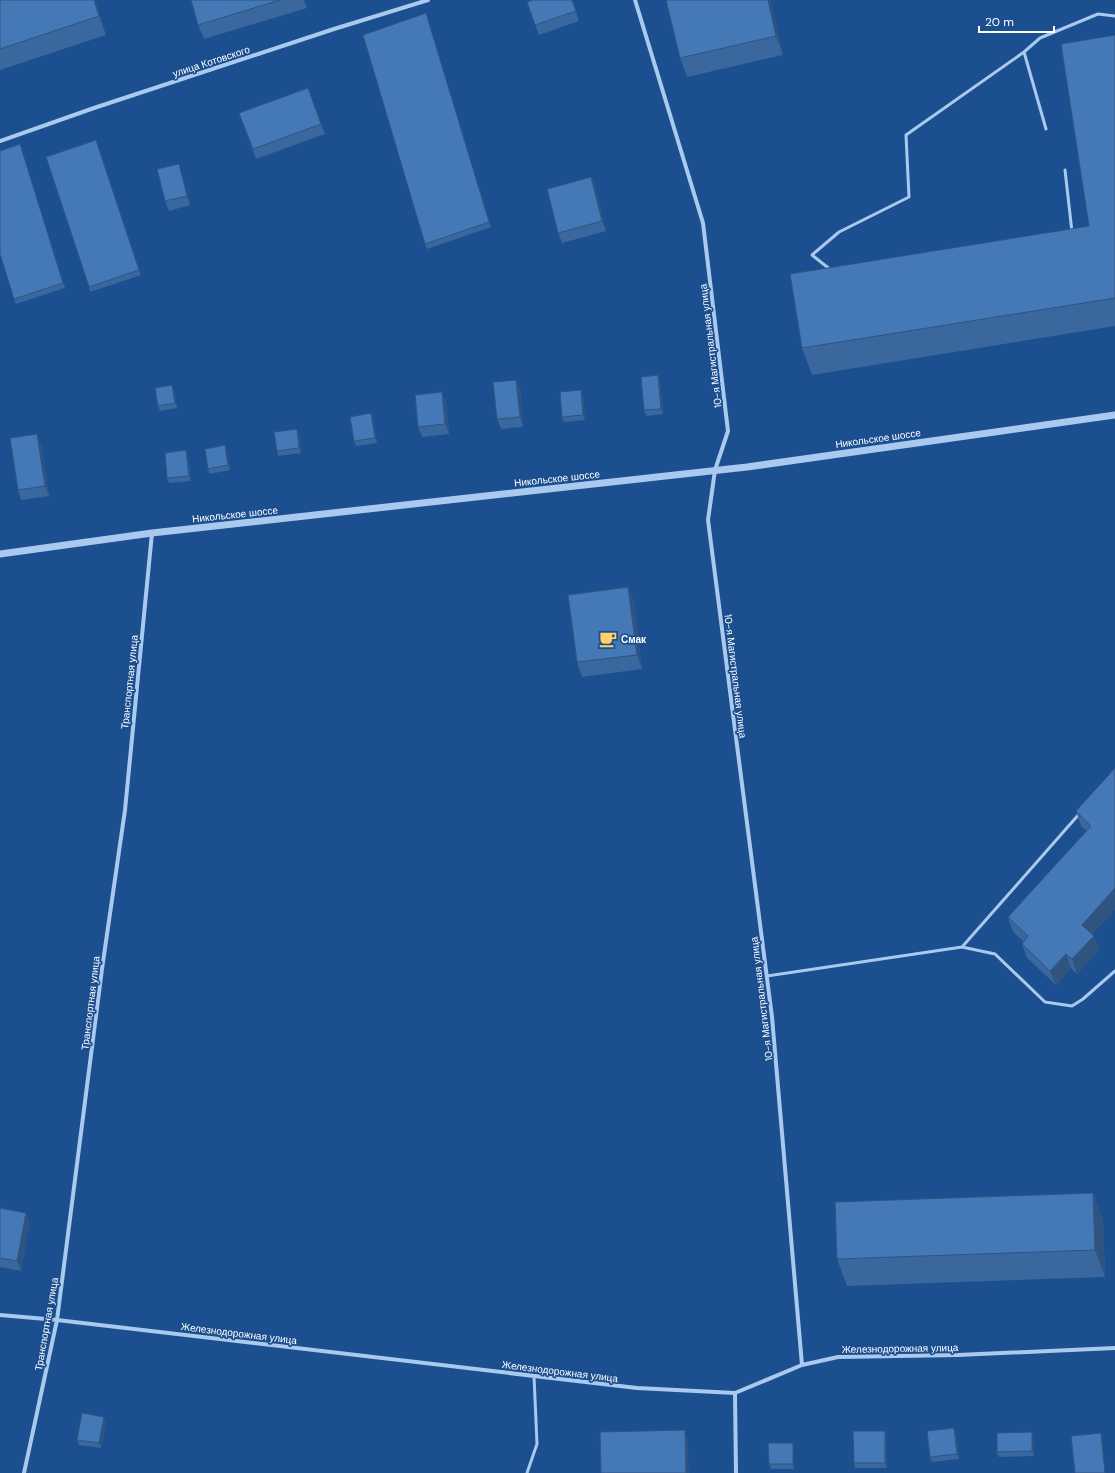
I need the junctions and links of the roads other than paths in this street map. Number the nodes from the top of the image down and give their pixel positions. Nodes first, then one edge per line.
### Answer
1 (428, 0) edge
2 (635, 0) edge
3 (1115, 16) edge
4 (1024, 52) junction
5 (1046, 129) dead end
6 (0, 141) edge
7 (1065, 170) dead end
8 (1072, 237) edge
9 (834, 273) edge
10 (1115, 415) edge
11 (716, 470) junction
12 (152, 533) junction
13 (0, 554) edge
14 (1085, 808) edge
15 (962, 946) junction
16 (1115, 971) edge
17 (767, 976) junction
18 (0, 1315) edge
19 (57, 1320) junction
20 (1115, 1348) edge
21 (802, 1365) junction
22 (534, 1376) junction
23 (735, 1394) junction
24 (24, 1473) edge
25 (527, 1473) edge
26 (736, 1473) edge

1 - 6 street, улица Котовского
2 - 11 street, 10-я Магистральная улица
3 - 4 lane
4 - 5 lane
4 - 9 lane
7 - 8 lane
10 - 11 street, Никольское шоссе
11 - 12 street, Никольское шоссе
11 - 17 street, 10-я Магистральная улица
12 - 13 street, Никольское шоссе
12 - 19 street, Транспортная улица
14 - 15 lane
15 - 16 lane
15 - 17 lane
17 - 21 street, 10-я Магистральная улица
18 - 19 street, Железнодорожная улица
19 - 22 street, Железнодорожная улица
19 - 24 street, Транспортная улица
20 - 21 street, Железнодорожная улица
21 - 23 street, Железнодорожная улица
22 - 23 street, Железнодорожная улица
22 - 25 lane
23 - 26 street

